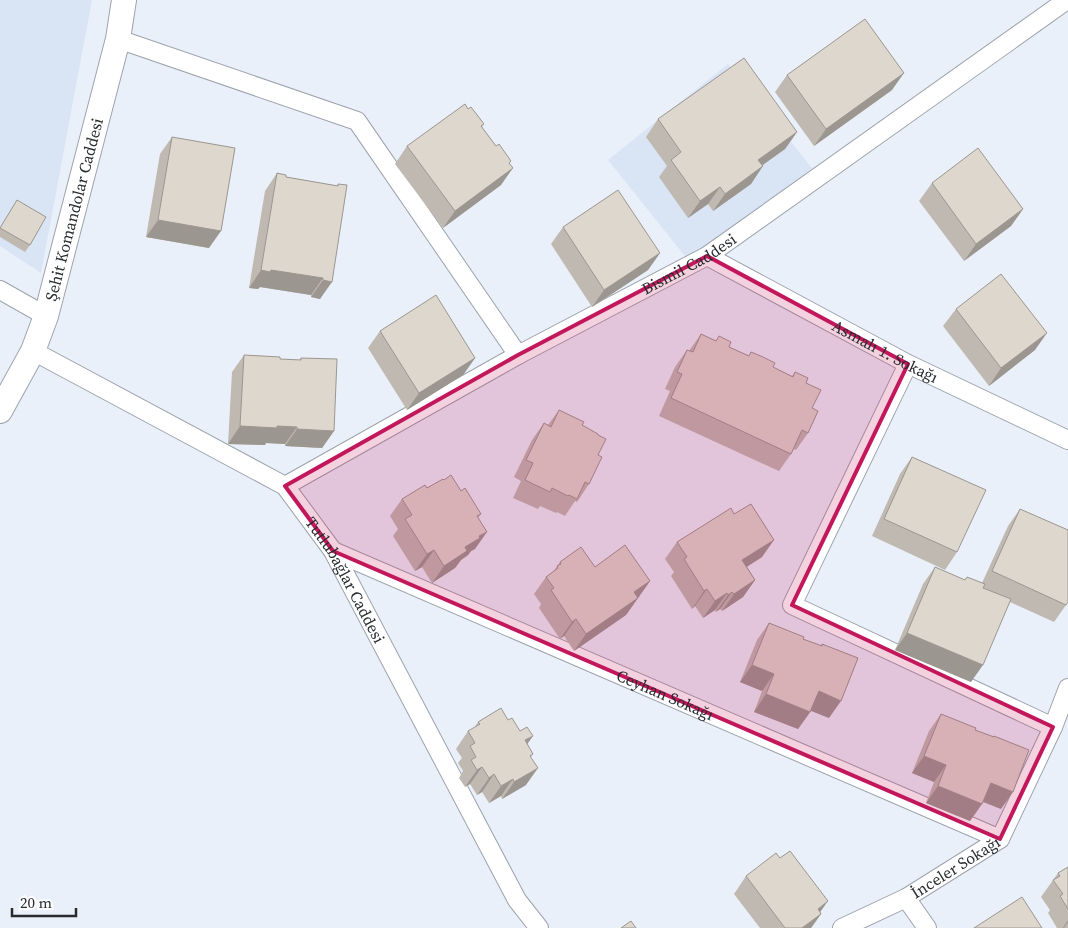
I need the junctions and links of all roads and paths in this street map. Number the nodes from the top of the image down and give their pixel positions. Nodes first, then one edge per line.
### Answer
1 (124, 0) edge
2 (1067, 0) edge
3 (118, 39) junction
4 (707, 256) junction
5 (0, 290) edge
6 (46, 316) junction
7 (33, 351) junction
8 (518, 355) junction
9 (908, 364) junction
10 (0, 411) edge
11 (1068, 440) edge
12 (285, 486) junction
13 (333, 551) junction
14 (1068, 688) edge
15 (1053, 727) junction
16 (1000, 839) junction
17 (906, 898) junction
18 (538, 928) edge
19 (842, 928) edge
20 (927, 928) edge

1 - 3 main road, Şehit Komandolar Caddesi
2 - 4 street, Bismil Caddesi
3 - 6 main road, Şehit Komandolar Caddesi
3 - 8 street
4 - 8 street, Bismil Caddesi
4 - 9 street, Asmalı 1. Sokağı
5 - 6 street
6 - 7 main road, Şehit Komandolar Caddesi
7 - 10 main road, Şehit Komandolar Caddesi
7 - 12 street, Tutlubağlar Caddesi
8 - 12 street, Bismil Caddesi
9 - 11 street, Asmalı 1. Sokağı
9 - 15 street
12 - 13 street, Tutlubağlar Caddesi
13 - 16 street, Ceyhan Sokağı
13 - 18 street, Tutlubağlar Caddesi
14 - 15 street, İnceler Sokağı
15 - 16 street, İnceler Sokağı
16 - 17 street, İnceler Sokağı
17 - 19 street, İnceler Sokağı
17 - 20 street

